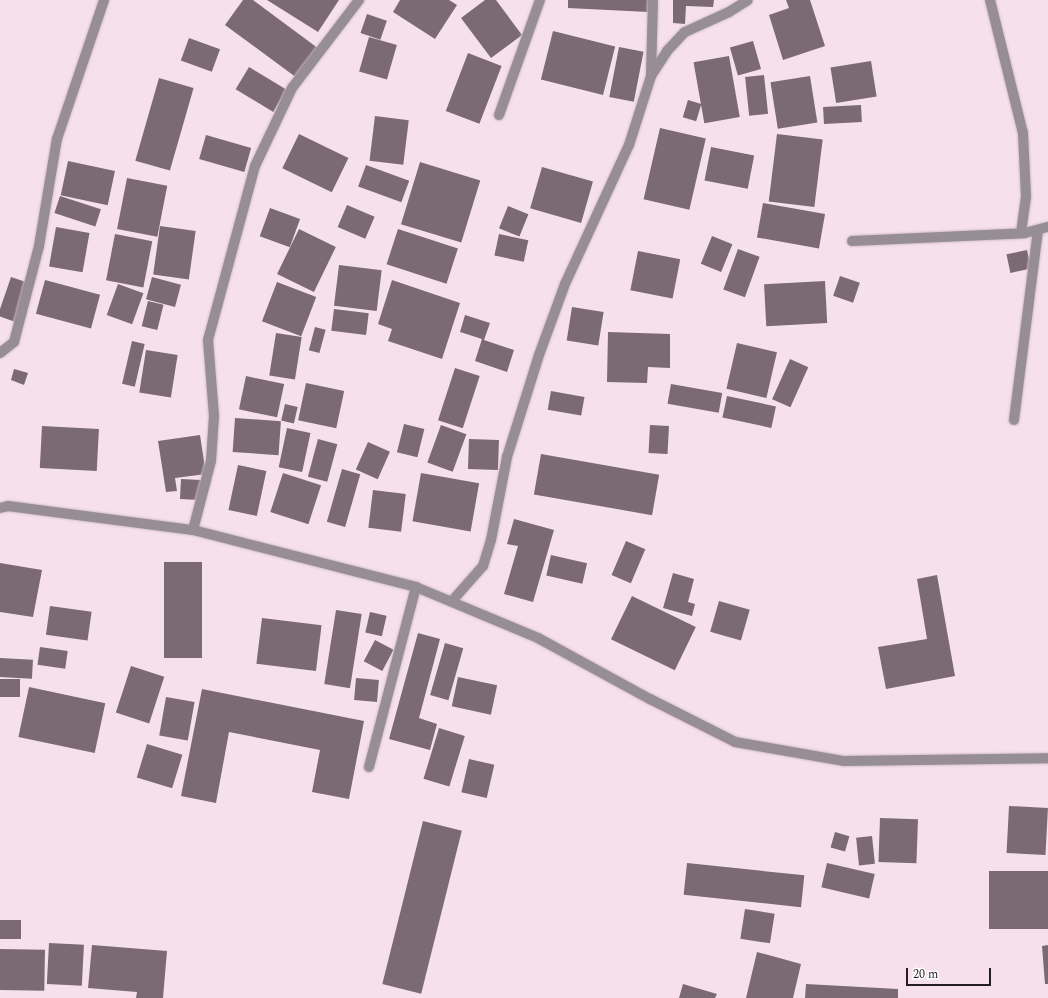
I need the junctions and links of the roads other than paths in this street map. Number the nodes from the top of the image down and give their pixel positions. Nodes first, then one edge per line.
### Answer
1 (104, 0) edge
2 (359, 0) edge
3 (540, 0) edge
4 (653, 0) edge
5 (748, 0) edge
6 (990, 0) edge
7 (651, 76) junction
8 (499, 115) dead end
9 (1048, 227) edge
10 (1038, 231) junction
11 (1021, 233) junction
12 (852, 241) dead end
13 (0, 353) edge
14 (1014, 420) dead end
15 (0, 508) edge
16 (193, 530) junction
17 (416, 587) junction
18 (452, 600) junction
19 (1048, 758) edge
20 (369, 767) dead end

1 - 13 street
2 - 16 street
3 - 8 street
4 - 7 street
5 - 7 street
6 - 11 street
7 - 18 street
9 - 10 street
10 - 11 street
10 - 14 street
11 - 12 street
15 - 16 street
16 - 17 street
17 - 18 street
17 - 20 street
18 - 19 street

